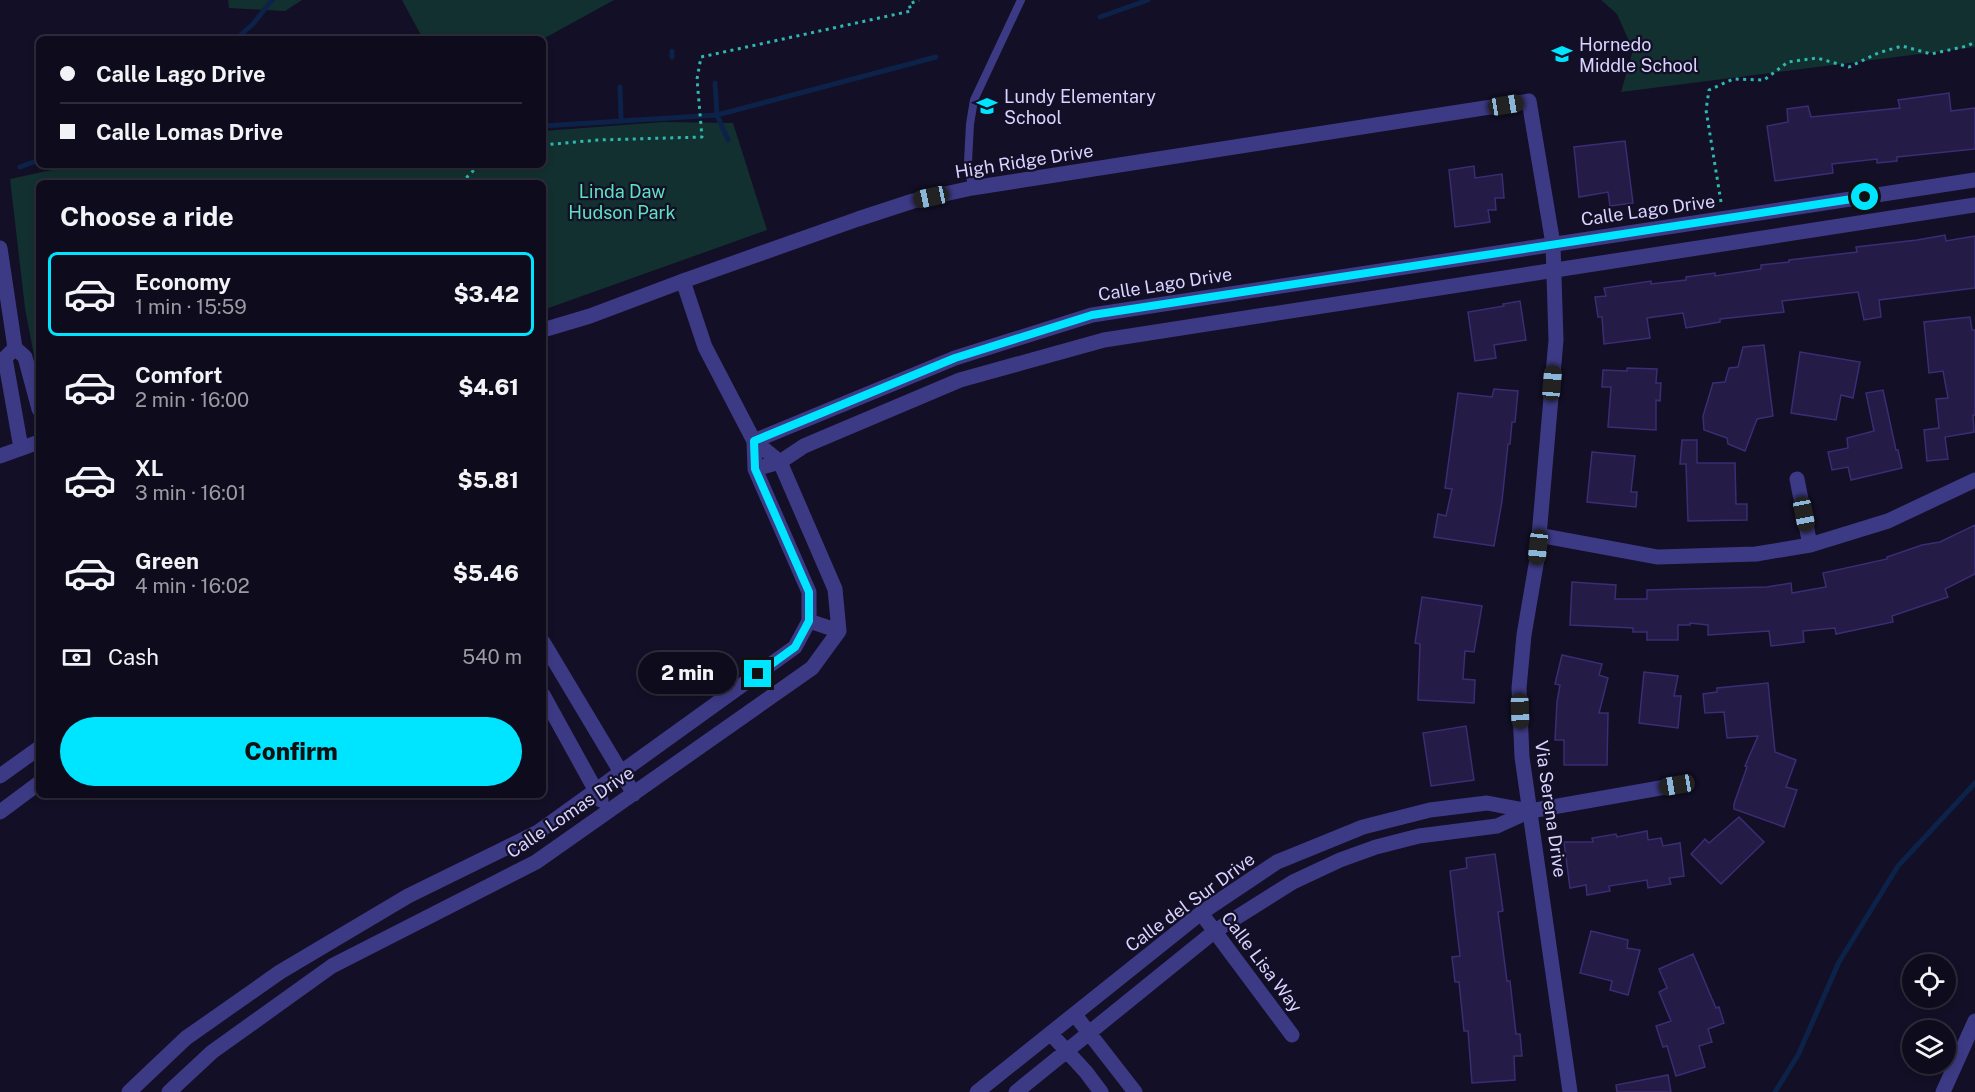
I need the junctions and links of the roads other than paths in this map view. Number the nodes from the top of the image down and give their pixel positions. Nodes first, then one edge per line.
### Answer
1 (1022, 0) edge
2 (1529, 101) joint
3 (1975, 180) edge
4 (972, 188) junction
5 (1975, 205) edge
6 (1777, 211) junction
7 (1780, 236) junction
8 (1554, 244) junction
9 (0, 248) edge
10 (1555, 270) junction
11 (683, 281) junction
12 (1290, 285) junction
13 (1293, 310) junction
14 (6, 312) edge
15 (546, 329) edge
16 (1013, 340) junction
17 (15, 348) junction
18 (1019, 364) junction
19 (36, 398) edge
20 (754, 441) junction
21 (36, 443) edge
22 (21, 448) junction
23 (0, 456) edge
24 (780, 462) junction
25 (755, 469) junction
26 (1797, 479) dead end
27 (1975, 480) edge
28 (1539, 535) junction
29 (1810, 545) junction
30 (809, 621) junction
31 (839, 631) junction
32 (546, 647) edge
33 (739, 687) junction
34 (546, 700) edge
35 (756, 707) junction
36 (36, 750) edge
37 (621, 772) junction
38 (0, 776) edge
39 (36, 785) edge
40 (1677, 785) dead end
41 (596, 791) junction
42 (634, 794) junction
43 (1530, 811) junction
44 (607, 812) junction
45 (0, 813) edge
46 (1201, 913) junction
47 (1215, 931) junction
48 (324, 946) junction
49 (332, 966) junction
50 (1075, 1015) junction
51 (1975, 1021) edge
52 (1090, 1032) junction
53 (1051, 1034) junction
54 (1292, 1035) dead end
55 (1067, 1051) junction
56 (129, 1092) edge
57 (169, 1092) edge
58 (977, 1092) edge
59 (1016, 1092) edge
60 (1101, 1092) edge
61 (1135, 1092) edge
62 (1570, 1092) edge
63 (1943, 1092) edge

1 - 4 lane
2 - 4 street, High Ridge Drive
2 - 8 street, Via Serena Drive
3 - 6 street, Calle Lago Drive
4 - 11 street, High Ridge Drive
5 - 7 street
6 - 7 street
6 - 8 street, Calle Lago Drive
7 - 10 street
8 - 10 street, Via Serena Drive
8 - 12 street, Calle Lago Drive
9 - 14 street
10 - 13 street
10 - 28 street, Via Serena Drive
11 - 15 street, High Ridge Drive
11 - 20 street, Calle Lomas Drive
12 - 13 street
12 - 16 street, Calle Lago Drive
13 - 18 street
14 - 17 street
16 - 18 street
16 - 20 street, Calle Lago Drive
17 - 19 street
17 - 22 street
18 - 24 street
20 - 24 street, Calle Lomas Drive
20 - 25 street, Calle Lomas Drive
21 - 22 street
22 - 23 street
24 - 25 street
24 - 31 street, Calle Lomas Drive
25 - 30 street, Calle Lomas Drive
26 - 29 street
27 - 29 street
28 - 29 street
28 - 43 street, Via Serena Drive
30 - 31 street
30 - 33 street, Calle Lomas Drive
31 - 35 street, Calle Lomas Drive
32 - 37 street
33 - 35 street
33 - 37 street, Calle Lomas Drive
34 - 41 street
35 - 42 street, Calle Lomas Drive
36 - 38 street
37 - 41 street, Calle Lomas Drive
37 - 42 street
39 - 45 street
40 - 43 street, Calle del Sur Drive
41 - 44 street
41 - 48 street, Calle Lomas Drive
42 - 44 street, Calle Lomas Drive
43 - 46 street, Calle del Sur Drive
43 - 47 street, Calle del Sur Drive
43 - 62 street, Via Serena Drive
44 - 49 street, Calle Lomas Drive
46 - 47 street, Calle Lisa Way
46 - 50 street, Calle del Sur Drive
47 - 52 street, Calle del Sur Drive
47 - 54 street, Calle Lisa Way
48 - 49 street
48 - 56 street, Calle Lomas Drive
49 - 57 street, Calle Lomas Drive
50 - 52 street
50 - 53 street, Calle del Sur Drive
51 - 63 street
52 - 55 street, Calle del Sur Drive
52 - 61 street
53 - 55 street
53 - 58 street, Calle del Sur Drive
55 - 59 street, Calle del Sur Drive
55 - 60 street

